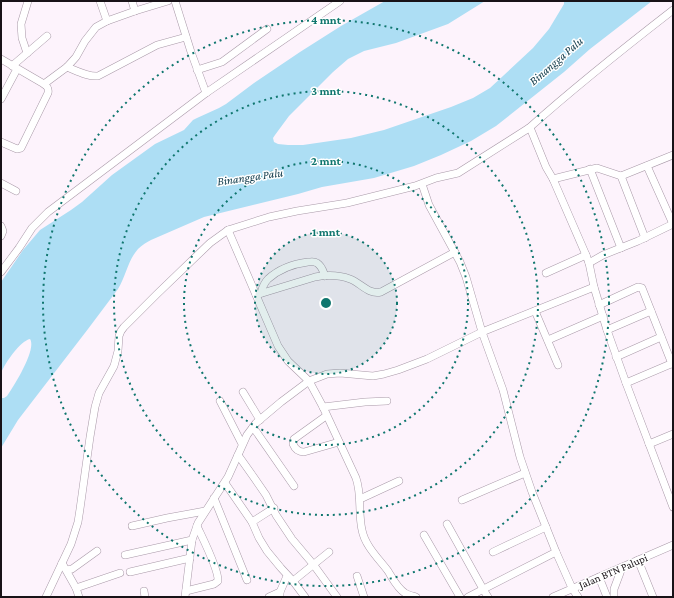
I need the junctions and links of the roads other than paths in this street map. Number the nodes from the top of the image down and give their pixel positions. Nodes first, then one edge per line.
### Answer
1 (28, 1) edge
2 (100, 1) edge
3 (132, 1) edge
4 (168, 1) edge
5 (175, 1) edge
6 (340, 1) edge
7 (673, 10) edge
8 (135, 11) junction
9 (107, 21) junction
10 (267, 29) dead end
11 (47, 36) dead end
12 (186, 37) junction
13 (27, 53) junction
14 (1, 59) edge
15 (15, 67) junction
16 (68, 67) junction
17 (197, 70) junction
18 (44, 84) junction
19 (206, 93) junction
20 (1, 99) edge
21 (529, 128) junction
22 (1, 142) edge
23 (673, 154) edge
24 (647, 166) junction
25 (590, 170) junction
26 (620, 176) junction
27 (553, 179) junction
28 (1, 183) edge
29 (422, 184) junction
30 (16, 191) dead end
31 (673, 224) edge
32 (1, 226) edge
33 (228, 230) junction
34 (1, 236) edge
35 (645, 238) junction
36 (621, 248) junction
37 (454, 252) junction
38 (586, 255) junction
39 (589, 263) junction
40 (1, 272) edge
41 (546, 273) dead end
42 (325, 276) junction
43 (594, 287) junction
44 (258, 294) junction
45 (599, 305) junction
46 (535, 311) junction
47 (651, 311) junction
48 (602, 316) junction
49 (607, 330) junction
50 (482, 332) junction
51 (661, 337) junction
52 (548, 340) junction
53 (616, 357) junction
54 (672, 364) edge
55 (558, 365) dead end
56 (309, 381) junction
57 (626, 383) junction
58 (243, 392) dead end
59 (220, 401) dead end
60 (387, 401) dead end
61 (322, 407) junction
62 (326, 416) junction
63 (260, 420) junction
64 (253, 427) junction
65 (673, 434) edge
66 (339, 442) junction
67 (242, 444) junction
68 (649, 444) junction
69 (238, 455) junction
70 (525, 473) junction
71 (399, 481) dead end
72 (225, 483) junction
73 (294, 486) dead end
74 (214, 498) junction
75 (360, 499) junction
76 (462, 500) dead end
77 (673, 507) edge
78 (274, 508) junction
79 (205, 511) junction
80 (252, 522) junction
81 (447, 524) dead end
82 (132, 526) dead end
83 (197, 526) junction
84 (546, 527) junction
85 (424, 535) dead end
86 (192, 540) junction
87 (673, 545) edge
88 (97, 551) dead end
89 (329, 552) dead end
90 (493, 552) dead end
91 (556, 552) junction
92 (125, 555) dead end
93 (190, 558) junction
94 (638, 560) junction
95 (62, 563) junction
96 (313, 564) junction
97 (622, 567) junction
98 (67, 570) junction
99 (130, 572) dead end
100 (120, 573) dead end
101 (287, 576) junction
102 (357, 576) dead end
103 (600, 577) junction
104 (247, 580) dead end
105 (293, 581) junction
106 (76, 588) junction
107 (572, 588) junction
108 (483, 589) junction
109 (614, 593) edge
110 (186, 594) edge
111 (280, 595) edge
112 (46, 597) edge
113 (79, 597) edge
114 (269, 597) edge
115 (305, 597) edge
116 (337, 597) edge
117 (364, 597) edge
118 (415, 597) edge
119 (460, 597) edge
120 (468, 597) edge
121 (488, 597) edge
122 (553, 597) edge
123 (578, 597) edge
124 (607, 597) edge
125 (653, 597) edge

1 - 13 street
2 - 9 street
3 - 8 street
4 - 8 street
5 - 12 street
6 - 19 street
7 - 21 street
8 - 9 street
9 - 16 street
10 - 17 street
11 - 13 street
12 - 16 street
12 - 17 street
13 - 15 street
14 - 15 street
15 - 18 street
15 - 20 street
16 - 18 street
17 - 19 street
18 - 22 street
19 - 40 street
21 - 27 street
21 - 29 street
23 - 24 street
24 - 26 street
24 - 31 street
25 - 26 street
25 - 27 street
25 - 36 street
26 - 35 street
27 - 38 street
28 - 30 street
29 - 33 street
29 - 37 street
31 - 35 street
32 - 34 street
33 - 44 street
33 - 95 street
35 - 36 street
36 - 39 street
37 - 42 street
37 - 50 street
38 - 39 street
38 - 41 street
39 - 43 street
42 - 44 street
42 - 44 street
43 - 45 street
43 - 46 street
44 - 56 street
45 - 47 street
45 - 48 street
46 - 50 street
46 - 52 street
47 - 49 street
47 - 51 street
48 - 49 street
48 - 52 street
49 - 53 street
50 - 56 street
50 - 70 street
51 - 53 street
51 - 54 street
52 - 55 street
53 - 57 street
54 - 57 street
56 - 61 street
56 - 63 street
57 - 68 street
58 - 63 street
59 - 67 street
60 - 61 street
61 - 62 street
62 - 66 street
62 - 66 street
63 - 64 street
64 - 67 street
64 - 73 street
65 - 68 street
66 - 75 street
67 - 69 street
68 - 77 street
69 - 72 street
69 - 78 street
70 - 76 street
70 - 84 street
71 - 75 street
72 - 74 street
72 - 80 street
74 - 79 street
74 - 104 street
75 - 118 street
78 - 80 street
78 - 96 street
79 - 82 street
79 - 83 street
80 - 101 street
81 - 108 street
83 - 86 street
83 - 110 street
84 - 90 street
84 - 91 street
85 - 119 street
86 - 92 street
86 - 93 street
87 - 94 street, Jalan BTN Palupi
88 - 98 street
89 - 96 street
91 - 107 street
91 - 108 street
93 - 99 street
93 - 110 street
94 - 97 street, Jalan BTN Palupi
94 - 125 street
95 - 98 street
95 - 112 street
96 - 105 street
96 - 116 street
97 - 103 street, Jalan BTN Palupi
97 - 109 street
98 - 106 street
100 - 106 street
101 - 105 street
101 - 111 street
102 - 117 street
103 - 107 street, Jalan BTN Palupi
103 - 109 street
103 - 124 street
105 - 115 street
106 - 113 street
107 - 122 street, Jalan BTN Palupi
107 - 123 street
108 - 120 street
108 - 121 street
111 - 114 street

